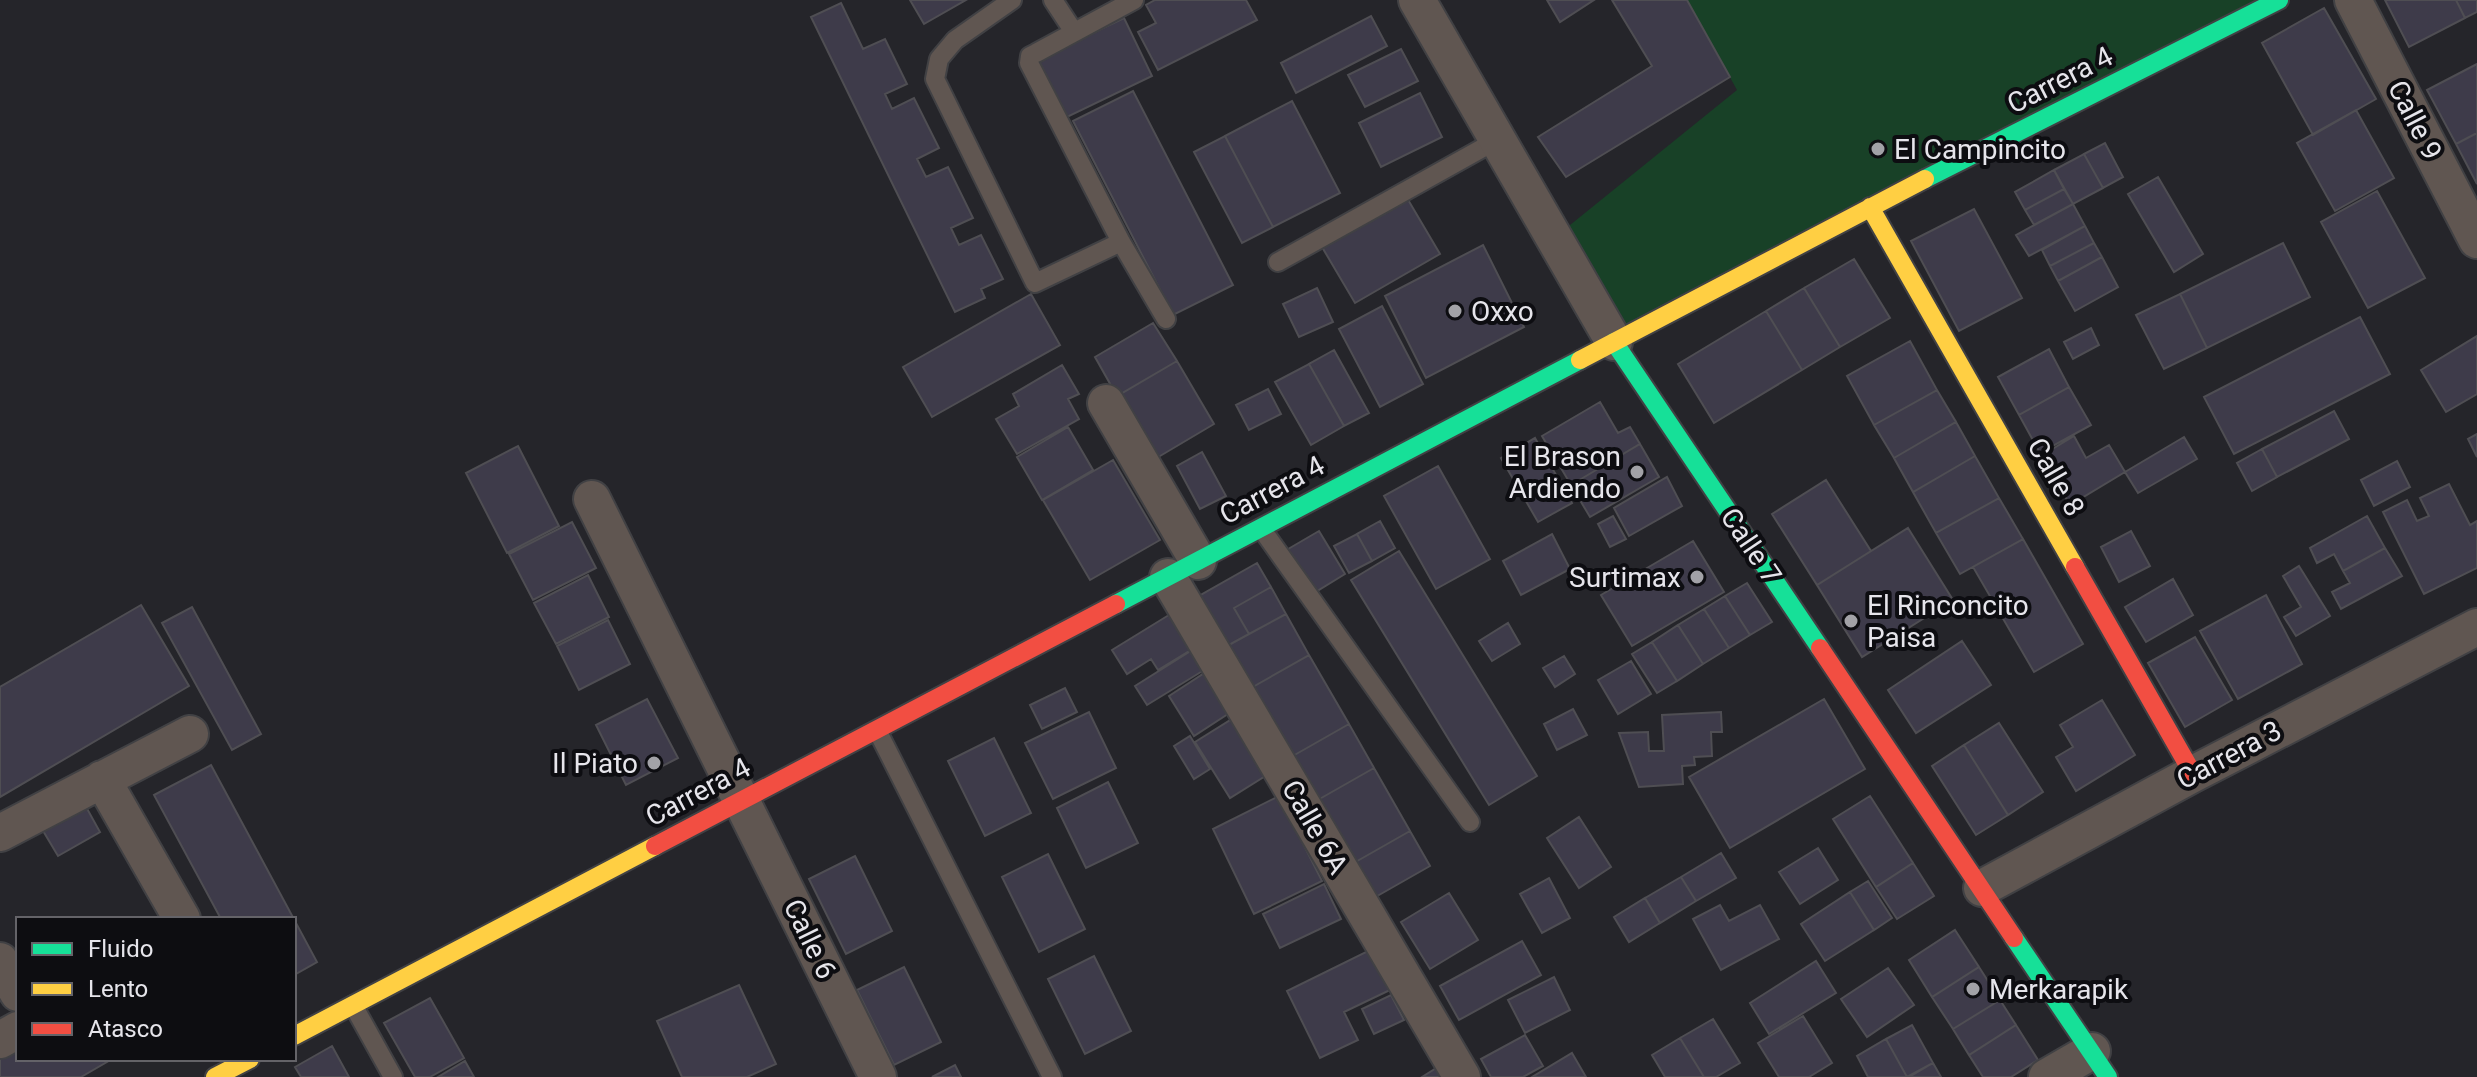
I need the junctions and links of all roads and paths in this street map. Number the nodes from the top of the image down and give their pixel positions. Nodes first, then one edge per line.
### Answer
1 (1012, 0) edge
2 (1053, 0) edge
3 (1134, 0) edge
4 (1417, 0) edge
5 (2279, 0) edge
6 (2353, 0) edge
7 (1074, 32) junction
8 (1497, 140) junction
9 (1870, 207) junction
10 (2477, 240) edge
11 (1121, 242) junction
12 (1278, 262) dead end
13 (1166, 319) dead end
14 (1614, 342) junction
15 (1106, 403) dead end
16 (592, 499) dead end
17 (1261, 528) junction
18 (1183, 569) junction
19 (2477, 627) edge
20 (877, 730) junction
21 (190, 734) dead end
22 (2193, 774) junction
23 (102, 779) junction
24 (741, 801) junction
25 (1470, 822) dead end
26 (0, 833) edge
27 (1982, 888) junction
28 (181, 917) edge
29 (0, 961) edge
30 (16, 989) edge
31 (353, 1005) junction
32 (296, 1035) edge
33 (246, 1061) edge
34 (2100, 1064) edge
35 (215, 1077) edge
36 (393, 1077) edge
37 (878, 1077) edge
38 (1052, 1077) edge
39 (1462, 1077) edge
40 (2047, 1077) edge

1 - 11 lane
2 - 7 lane
3 - 7 lane
4 - 8 street, Calle 7
5 - 9 street, Carrera 4
6 - 10 street, Calle 9
7 - 11 lane
8 - 12 lane
8 - 14 street, Calle 7
9 - 14 street, Carrera 4
9 - 22 street, Calle 8
11 - 13 lane
14 - 17 street, Carrera 4
14 - 27 street, Calle 7
15 - 18 street
16 - 24 street, Calle 6
17 - 18 street, Carrera 4
17 - 25 lane
18 - 20 street, Carrera 4
18 - 39 street, Calle 6A
19 - 22 street, Carrera 3
20 - 24 street, Carrera 4
20 - 38 lane
21 - 23 street
22 - 27 street, Carrera 3
23 - 26 street
23 - 28 street
24 - 31 street, Carrera 4
24 - 37 street, Calle 6
27 - 34 street, Calle 7
29 - 30 street
31 - 32 street, Carrera 4
31 - 36 lane
33 - 35 street
34 - 40 street

